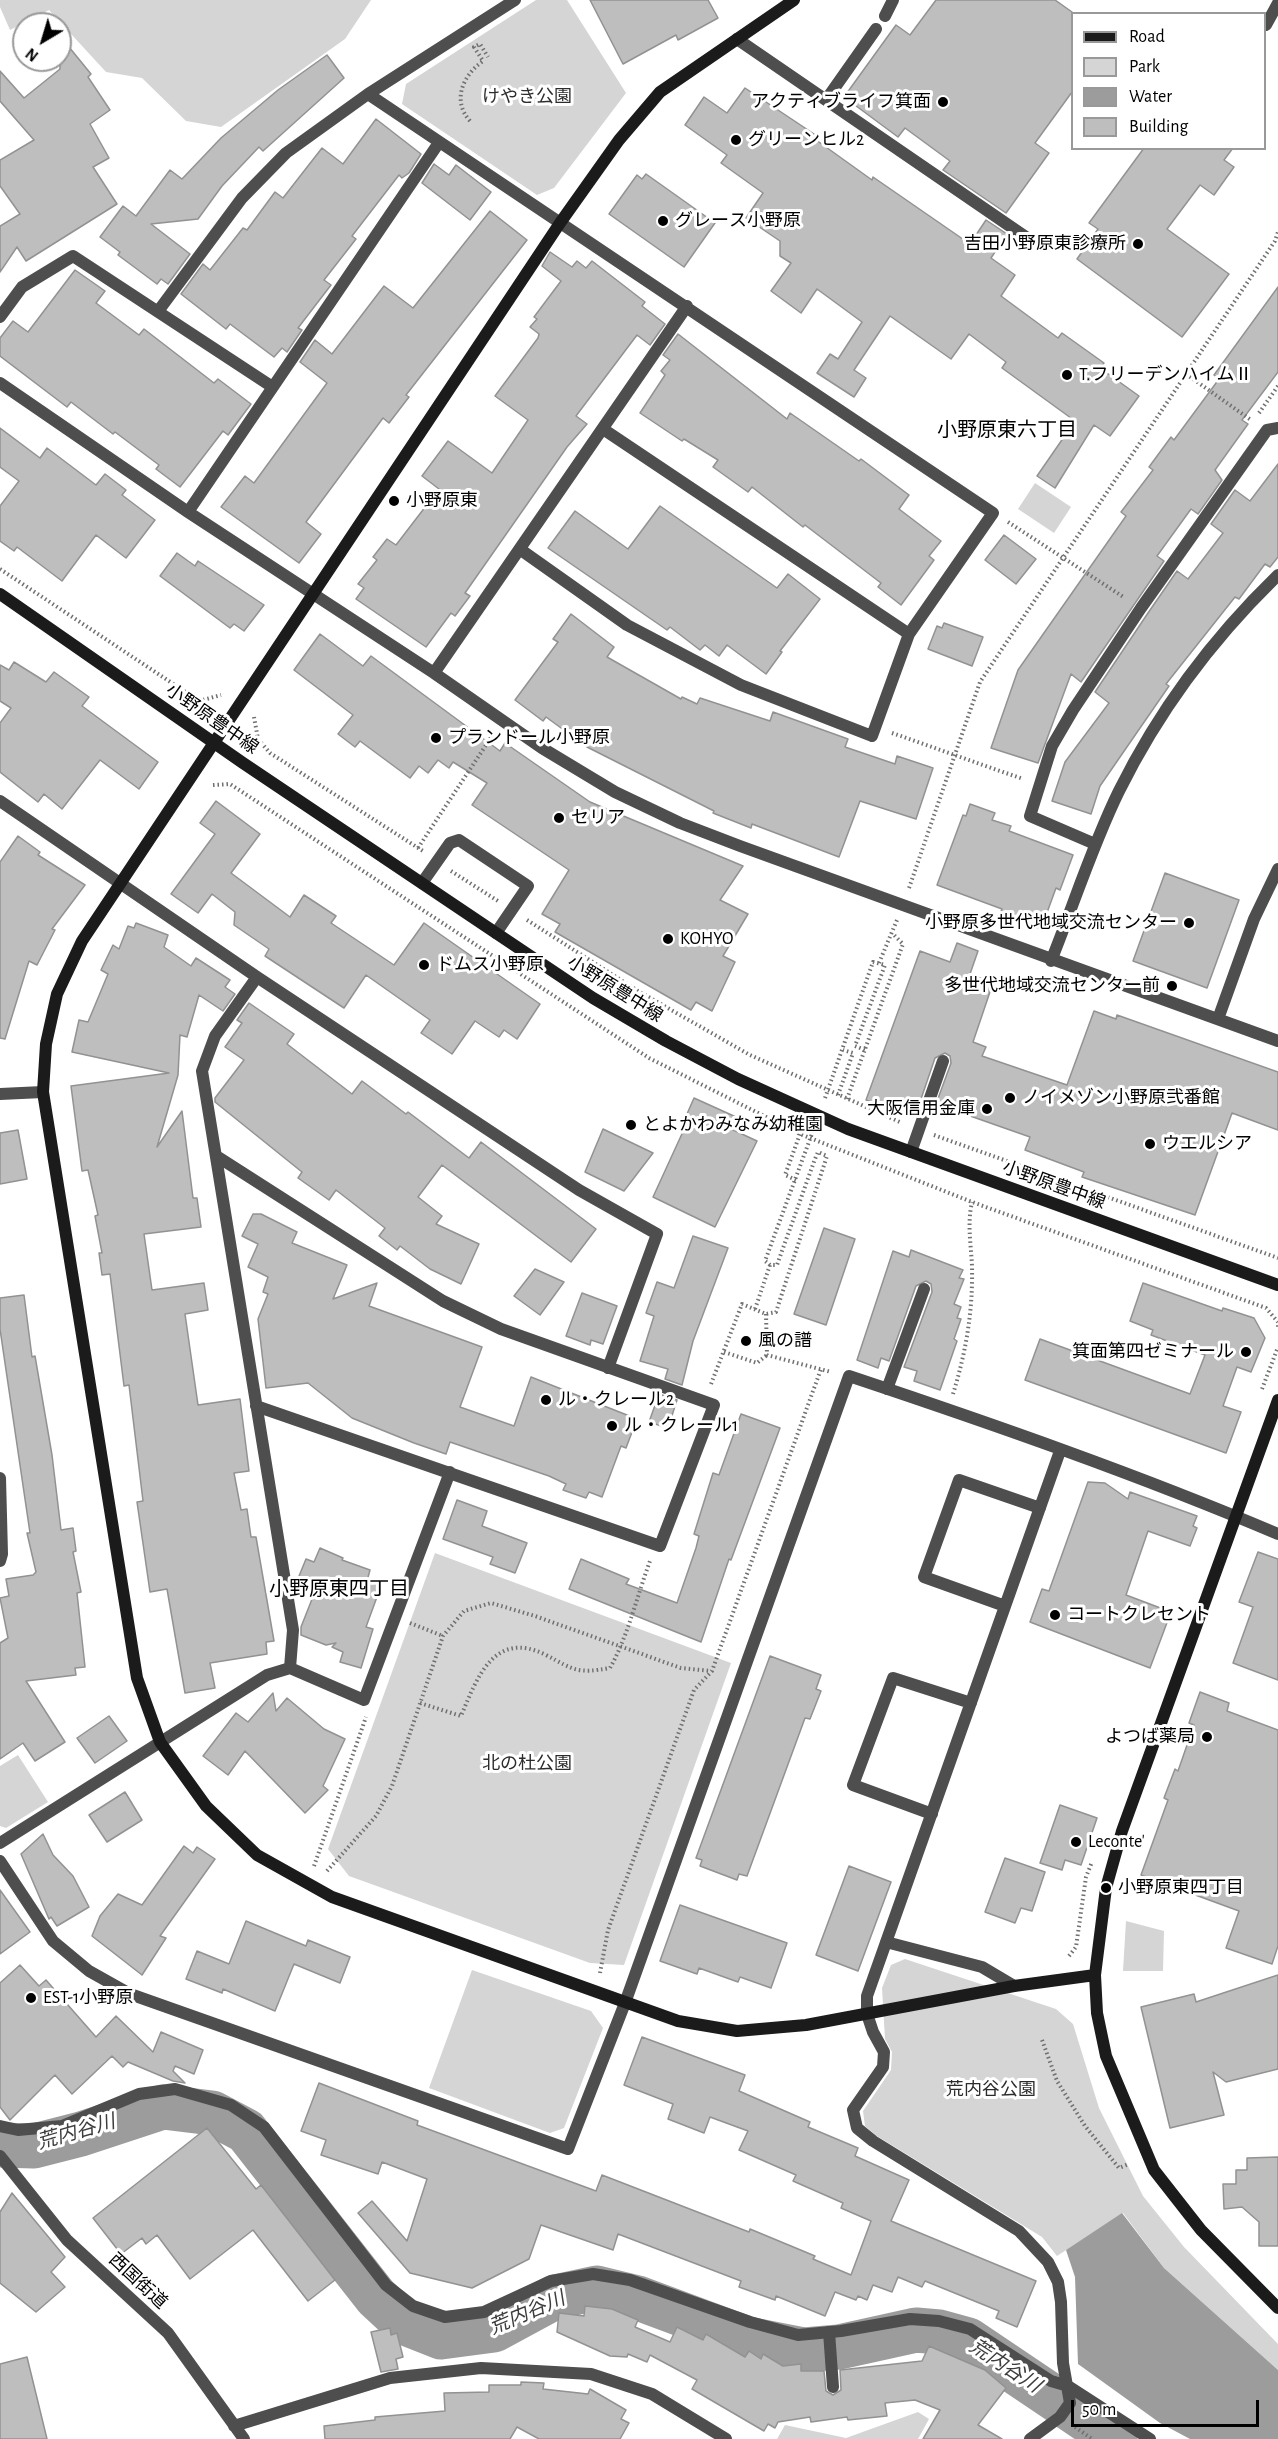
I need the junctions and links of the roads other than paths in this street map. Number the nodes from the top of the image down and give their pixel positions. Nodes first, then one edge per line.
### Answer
1 (515, 0) edge
2 (794, 0) edge
3 (893, 0) edge
4 (1271, 0) edge
5 (1278, 4) edge
6 (885, 16) dead end
7 (1266, 25) dead end
8 (876, 29) dead end
9 (737, 39) junction
10 (368, 94) junction
11 (826, 100) junction
12 (438, 144) junction
13 (560, 223) junction
14 (1036, 244) dead end
15 (687, 306) junction
16 (159, 310) junction
17 (0, 317) edge
18 (0, 384) edge
19 (271, 386) junction
20 (1278, 428) edge
21 (603, 429) junction
22 (188, 512) junction
23 (521, 550) junction
24 (1278, 576) edge
25 (0, 594) edge
26 (312, 595) junction
27 (909, 634) junction
28 (434, 673) junction
29 (216, 742) junction
30 (0, 801) edge
31 (1095, 844) junction
32 (1278, 869) edge
33 (120, 882) junction
34 (422, 883) junction
35 (496, 933) junction
36 (1051, 961) junction
37 (257, 977) junction
38 (1218, 1019) junction
39 (1278, 1041) edge
40 (943, 1061) dead end
41 (43, 1092) junction
42 (0, 1094) edge
43 (911, 1152) junction
44 (218, 1157) junction
45 (1278, 1285) edge
46 (924, 1289) dead end
47 (608, 1368) junction
48 (887, 1389) junction
49 (1278, 1400) edge
50 (256, 1406) junction
51 (1060, 1451) junction
52 (450, 1472) junction
53 (0, 1478) edge
54 (1040, 1508) junction
55 (1236, 1516) junction
56 (1278, 1534) edge
57 (1, 1556) edge
58 (1005, 1606) junction
59 (291, 1668) junction
60 (971, 1703) junction
61 (160, 1742) junction
62 (932, 1814) junction
63 (0, 1843) edge
64 (0, 1861) edge
65 (886, 1942) junction
66 (1095, 1975) junction
67 (1014, 1986) junction
68 (625, 2003) junction
69 (867, 2014) junction
70 (0, 2126) edge
71 (3, 2161) edge
72 (1276, 2301) edge
73 (830, 2344) junction
74 (1068, 2386) junction
75 (834, 2387) dead end
76 (234, 2426) junction
77 (244, 2439) edge
78 (726, 2439) edge
79 (1030, 2439) edge
80 (1150, 2439) edge

1 - 10 street
2 - 9 street
3 - 6 street
4 - 5 street
5 - 7 street
8 - 11 street
9 - 11 street
9 - 13 street
10 - 12 street
10 - 16 street
11 - 14 street
12 - 13 street
12 - 19 street
13 - 15 street
13 - 26 street
15 - 21 street
15 - 27 street
16 - 17 street
16 - 19 street
18 - 22 street
19 - 22 street
20 - 31 street
21 - 23 street
21 - 27 street
22 - 26 street
23 - 27 street
23 - 28 street
24 - 31 street
25 - 29 street, 小野原豊中線
26 - 28 street
26 - 29 street
28 - 36 street
29 - 33 street
29 - 34 street, 小野原豊中線
30 - 33 street
31 - 36 street
32 - 38 street
33 - 37 street
33 - 41 street
34 - 35 street, 小野原豊中線
34 - 35 street
35 - 43 street, 小野原豊中線
36 - 38 street
37 - 44 street
37 - 47 street
38 - 39 street
40 - 43 street
41 - 42 street
41 - 61 street
43 - 45 street, 小野原豊中線
44 - 47 street
44 - 50 street
46 - 48 street
47 - 52 street
48 - 51 street
48 - 68 street
49 - 55 street
50 - 52 street
50 - 59 street
51 - 54 street
51 - 55 street
52 - 59 street
53 - 57 street
54 - 58 street
54 - 58 street
55 - 56 street
55 - 66 street
58 - 60 street
59 - 61 street
60 - 62 street
60 - 62 street
61 - 63 street
61 - 68 street
62 - 65 street
64 - 68 street
65 - 67 street
65 - 69 street
66 - 67 street
66 - 72 street
67 - 69 street
68 - 69 street
69 - 74 street
70 - 73 street
71 - 76 street, 西国街道
73 - 74 street
73 - 75 street
74 - 79 street
74 - 80 street
76 - 77 street, 西国街道
76 - 78 street

